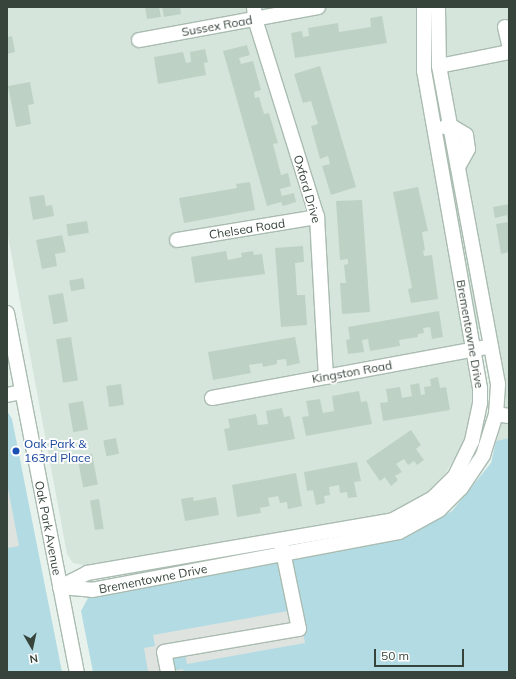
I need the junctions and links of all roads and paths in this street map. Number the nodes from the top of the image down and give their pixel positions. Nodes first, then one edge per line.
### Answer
1 (318, 7) edge
2 (424, 7) edge
3 (438, 7) edge
4 (255, 13) edge
5 (505, 27) dead end
6 (139, 40) dead end
7 (509, 45) edge
8 (509, 52) edge
9 (440, 66) junction
10 (450, 126) junction
11 (433, 129) junction
12 (317, 217) junction
13 (177, 240) dead end
14 (7, 312) edge
15 (492, 346) junction
16 (474, 350) junction
17 (326, 377) junction
18 (21, 392) junction
19 (7, 395) edge
20 (212, 398) dead end
21 (502, 415) edge
22 (358, 527) junction
23 (281, 538) junction
24 (361, 541) junction
25 (284, 554) junction
26 (60, 587) junction
27 (77, 672) edge
28 (168, 672) edge

1 - 4 street, Sussex Road
2 - 11 street, Brementowne Drive
3 - 9 street, Brementowne Drive
4 - 6 street, Sussex Road
4 - 12 street, Oxford Drive
5 - 7 street
8 - 9 street
9 - 10 street, Brementowne Drive
10 - 11 street
10 - 15 street, Brementowne Drive
11 - 16 street, Brementowne Drive
12 - 13 street, Chelsea Road
12 - 17 street, Oxford Drive
14 - 18 street, Oak Park Avenue
15 - 16 street, Kingston Road
15 - 21 street, Brementowne Drive
16 - 17 street, Kingston Road
16 - 22 street, Brementowne Drive
17 - 20 street, Kingston Road
18 - 19 street
18 - 26 street, Oak Park Avenue
21 - 24 street, Brementowne Drive
22 - 23 street, Brementowne Drive
22 - 24 street
23 - 25 street
23 - 26 street, Brementowne Drive
24 - 25 street, Brementowne Drive
25 - 26 street, Brementowne Drive
25 - 28 street
26 - 27 street, Oak Park Avenue

